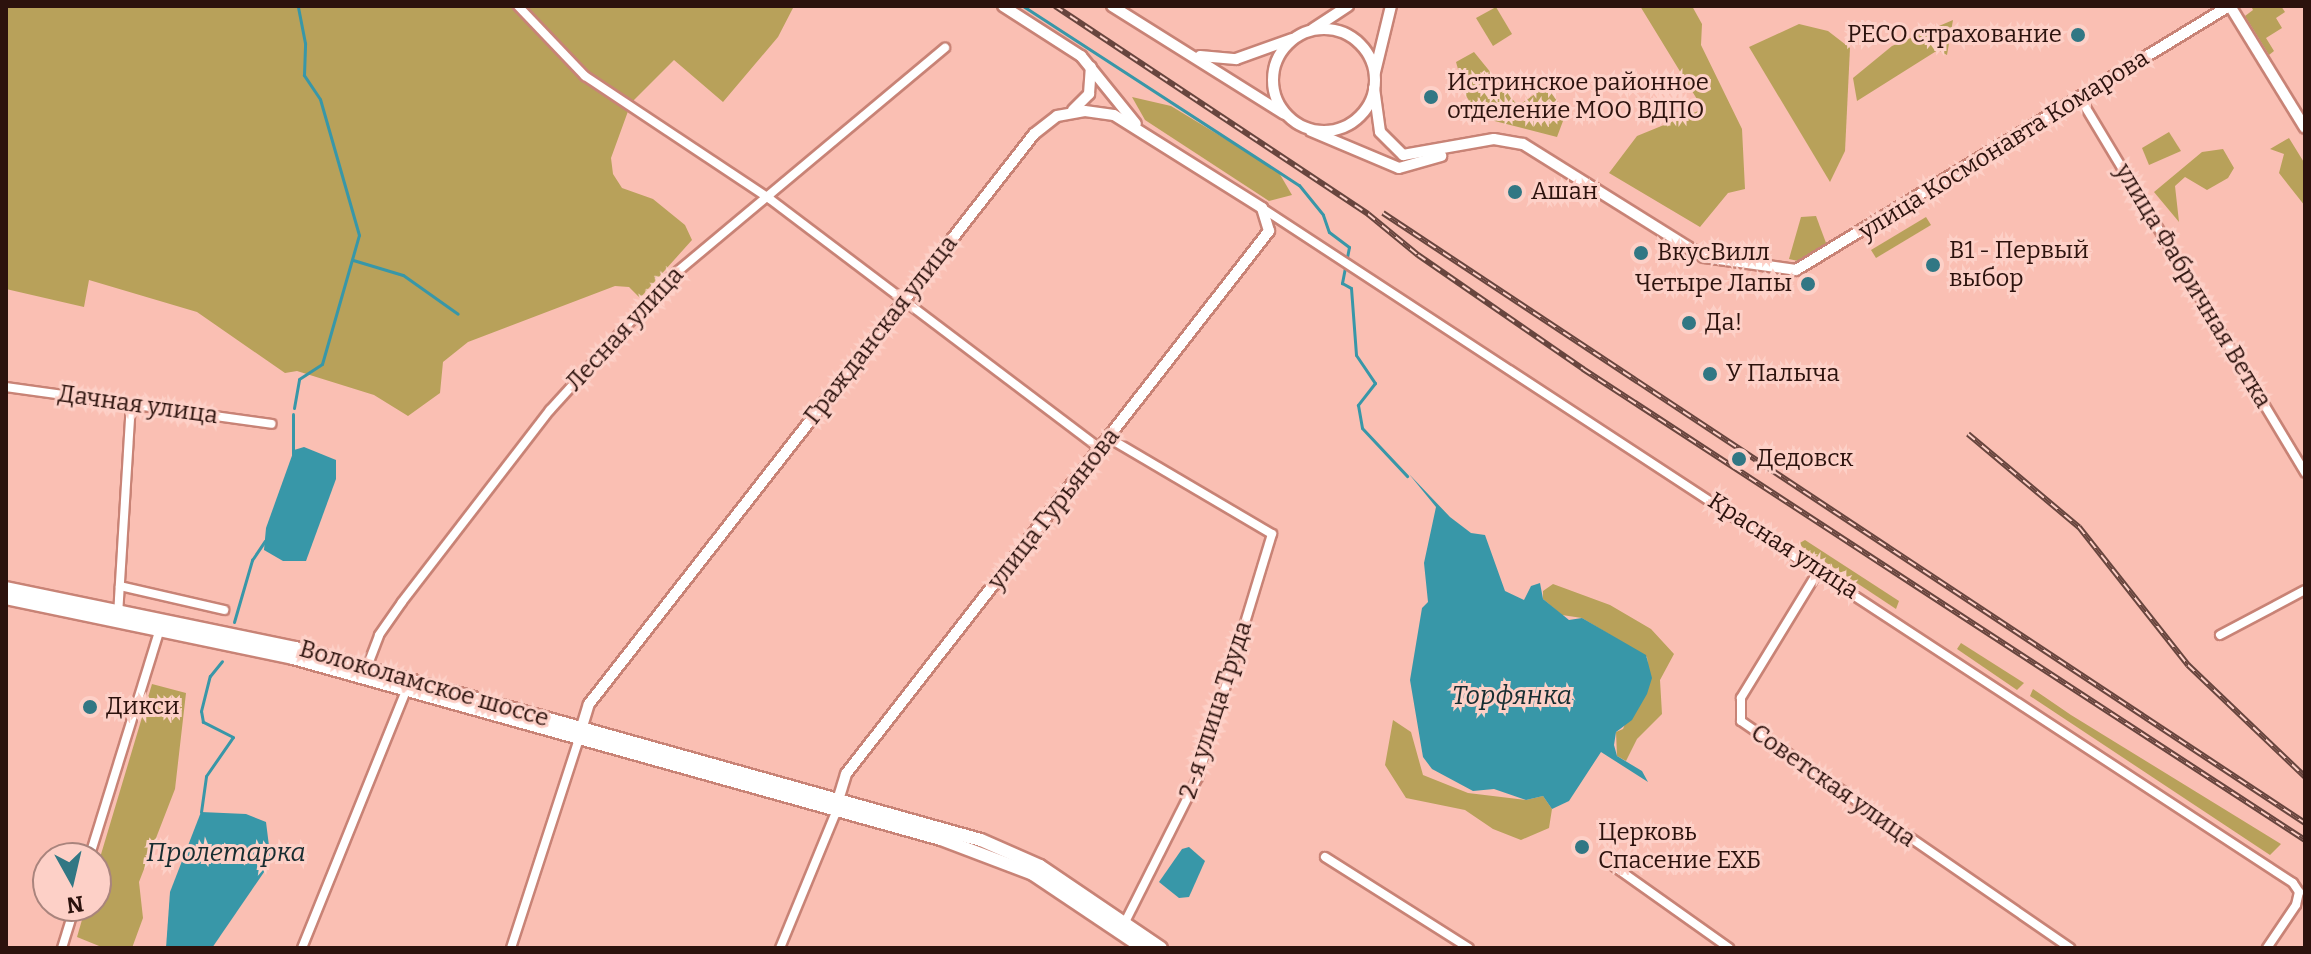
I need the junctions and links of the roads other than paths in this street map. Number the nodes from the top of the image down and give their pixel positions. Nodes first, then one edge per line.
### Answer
1 (518, 6) edge
2 (1003, 6) edge
3 (1112, 6) edge
4 (1348, 6) edge
5 (1391, 6) edge
6 (2230, 6) edge
7 (1309, 32) junction
8 (1294, 39) junction
9 (945, 48) dead end
10 (1191, 53) junction
11 (1091, 67) junction
12 (1375, 74) junction
13 (1374, 88) junction
14 (2080, 98) junction
15 (1062, 116) junction
16 (1289, 118) junction
17 (1304, 127) junction
18 (2305, 128) edge
19 (1149, 137) junction
20 (1457, 148) junction
21 (770, 199) junction
22 (1262, 208) junction
23 (903, 302) junction
24 (6, 387) edge
25 (131, 404) junction
26 (271, 424) dead end
27 (1109, 438) junction
28 (1101, 449) junction
29 (2305, 473) edge
30 (1819, 570) junction
31 (120, 586) junction
32 (6, 588) edge
33 (2305, 590) edge
34 (6, 598) edge
35 (224, 610) dead end
36 (118, 615) junction
37 (162, 624) junction
38 (2220, 635) dead end
39 (367, 667) junction
40 (408, 684) junction
41 (580, 733) junction
42 (836, 806) junction
43 (94, 842) edge
44 (1325, 857) dead end
45 (1615, 867) dead end
46 (70, 922) edge
47 (1125, 922) junction
48 (62, 948) edge
49 (302, 948) edge
50 (511, 948) edge
51 (780, 948) edge
52 (1143, 948) edge
53 (1161, 948) edge
54 (1469, 948) edge
55 (1729, 948) edge
56 (2070, 948) edge
57 (2267, 948) edge

1 - 21 street
2 - 11 street
3 - 10 street
4 - 7 street
5 - 12 street
6 - 14 street, улица Космонавта Комарова
6 - 18 street
7 - 8 street
7 - 12 street
8 - 10 street
8 - 16 street
9 - 21 street, Лесная улица
10 - 16 street
11 - 15 street, Гражданская улица
11 - 19 street
12 - 13 street
13 - 17 street
13 - 20 street
14 - 20 street, улица Космонавта Комарова
14 - 29 street, улица Фабричная Ветка
15 - 19 street
15 - 23 street, Гражданская улица
16 - 17 street
17 - 20 street
19 - 22 street
21 - 23 street
21 - 39 street, Лесная улица
22 - 27 street, улица Гурьянова
22 - 30 street, Красная улица
23 - 28 street
23 - 41 street, Гражданская улица
24 - 25 street, Дачная улица
25 - 26 street, Дачная улица
25 - 31 street
27 - 28 street, улица Гурьянова
27 - 47 street, 2-я улица Труда
28 - 42 street, улица Гурьянова
30 - 56 street, Советская улица
30 - 57 street, Красная улица
31 - 35 street
31 - 36 street
32 - 36 main road, Волоколамское шоссе
33 - 38 street
34 - 36 main road, Волоколамское шоссе
36 - 37 main road, Волоколамское шоссе
37 - 39 main road, Волоколамское шоссе
37 - 40 main road, Волоколамское шоссе
37 - 43 street
39 - 40 main road, Волоколамское шоссе
40 - 41 main road, Волоколамское шоссе
40 - 49 street
41 - 42 main road, Волоколамское шоссе
41 - 50 street
42 - 47 main road
42 - 51 street
42 - 52 main road
44 - 54 street
45 - 55 street
46 - 48 street
47 - 53 main road

